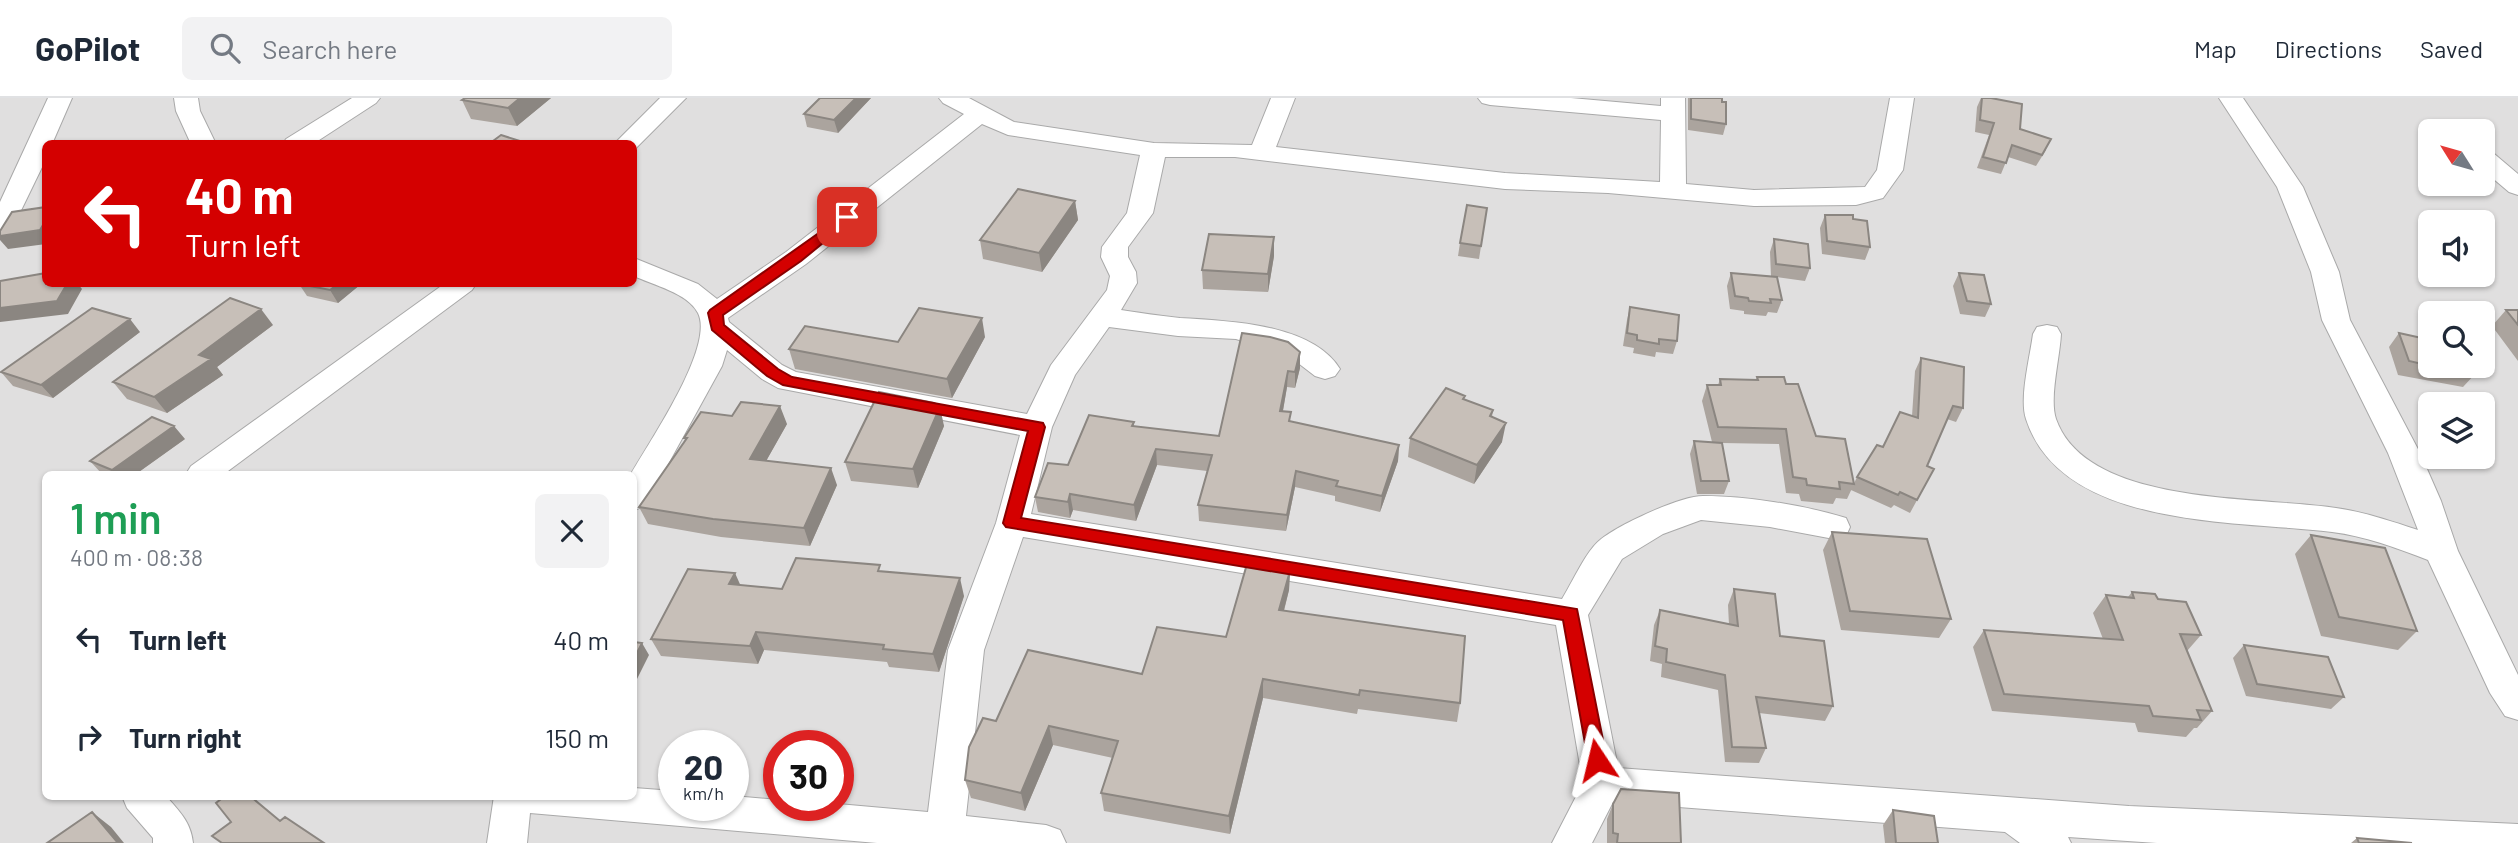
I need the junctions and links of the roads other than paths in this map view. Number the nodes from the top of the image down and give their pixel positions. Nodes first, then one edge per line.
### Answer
1 (60, 98) edge
2 (186, 98) edge
3 (368, 98) edge
4 (672, 98) edge
5 (951, 98) edge
6 (1283, 98) edge
7 (1490, 98) edge
8 (1902, 98) edge
9 (2231, 98) edge
10 (1673, 106) edge
11 (979, 114) junction
12 (202, 140) edge
13 (301, 140) edge
14 (630, 140) edge
15 (1154, 150) junction
16 (1261, 153) junction
17 (2496, 168) edge
18 (24, 176) edge
19 (2518, 187) edge
20 (1673, 192) junction
21 (0, 227) edge
22 (637, 267) edge
23 (458, 287) edge
24 (1103, 317) junction
25 (716, 320) junction
26 (2047, 334) dead end
27 (1325, 369) dead end
28 (1037, 427) junction
29 (206, 471) edge
30 (637, 493) edge
31 (1012, 523) junction
32 (1835, 527) dead end
33 (2441, 551) junction
34 (1571, 614) junction
35 (2518, 705) edge
36 (1602, 784) junction
37 (145, 800) edge
38 (512, 800) edge
39 (568, 800) edge
40 (2010, 815) junction
41 (2125, 834) edge
42 (943, 837) edge
43 (2518, 842) edge
44 (173, 843) edge
45 (507, 843) edge
46 (1046, 843) edge
47 (1572, 843) edge
48 (2051, 843) edge

1 - 18 street
2 - 12 street
3 - 13 street
4 - 14 street
5 - 11 street
6 - 16 street
7 - 10 street
8 - 20 street
9 - 33 street
10 - 20 street
11 - 15 street
11 - 25 street
15 - 16 street
15 - 24 street
16 - 20 street
17 - 19 street
18 - 21 street
22 - 25 street
23 - 29 street
24 - 27 street
24 - 28 street
25 - 28 street
25 - 30 street
26 - 33 street
28 - 31 street
31 - 34 street
31 - 42 street
32 - 34 street
33 - 35 street
34 - 36 street
36 - 40 street
36 - 47 street
37 - 44 street
38 - 45 street
39 - 42 street
40 - 41 street
40 - 48 street
41 - 43 street
42 - 46 street

